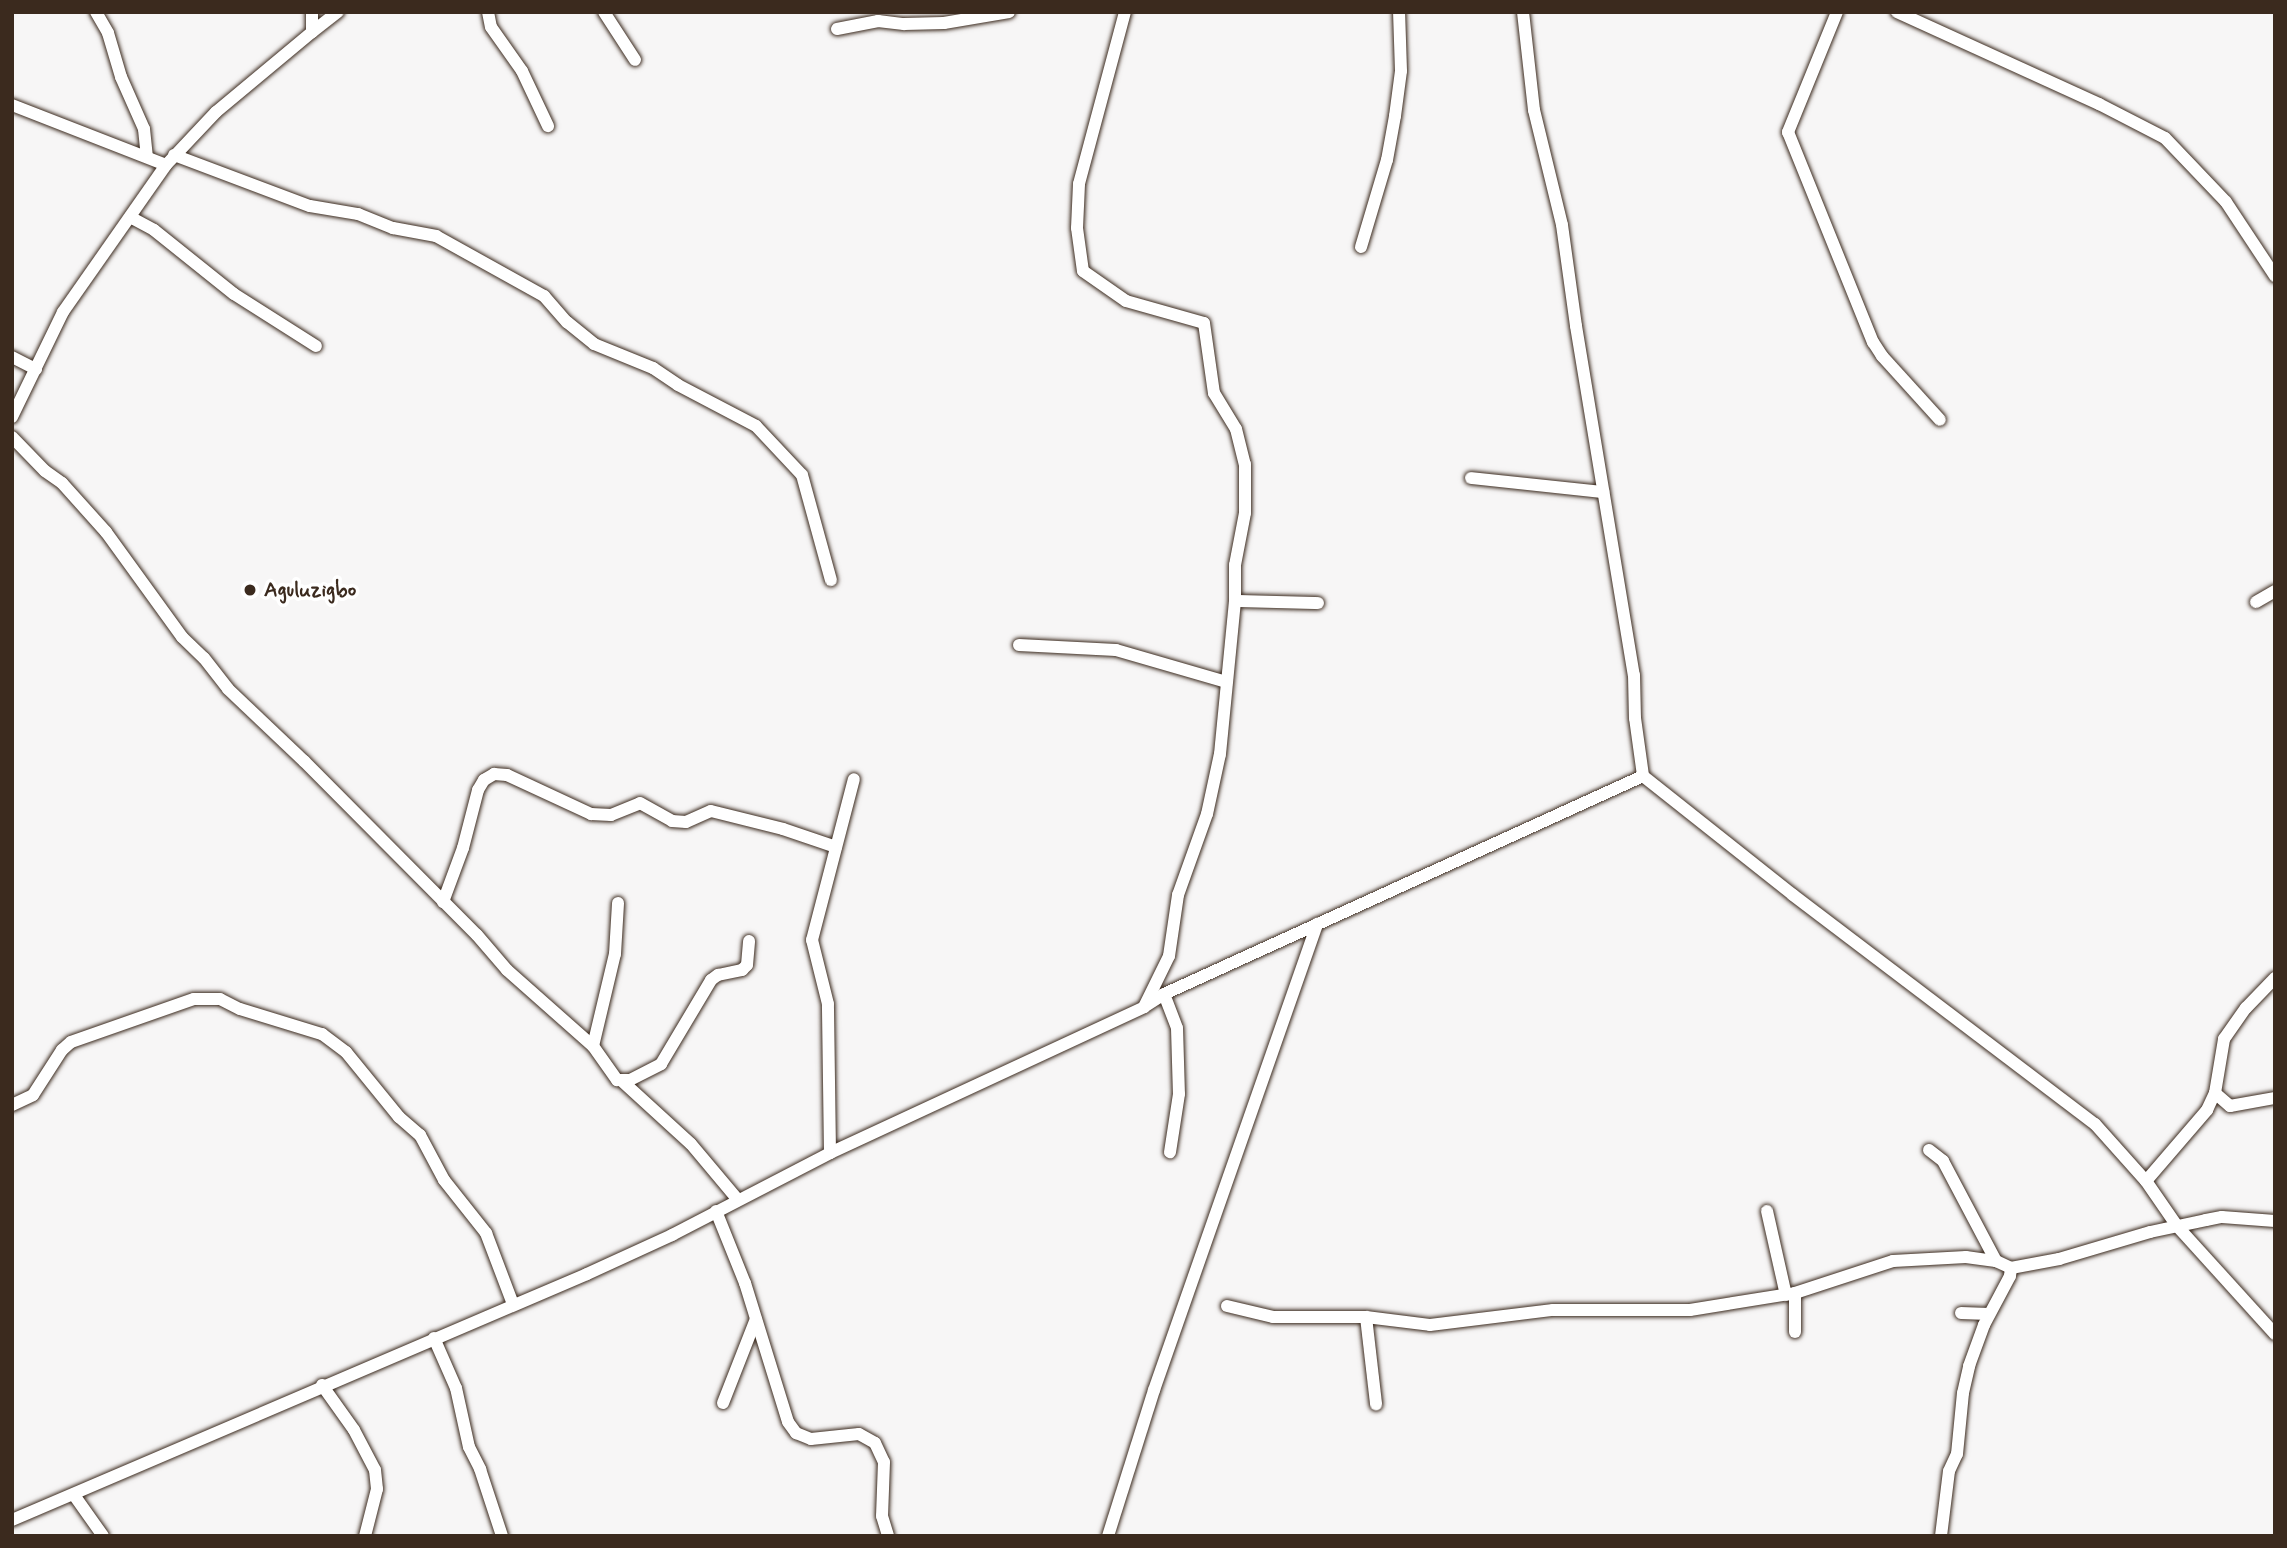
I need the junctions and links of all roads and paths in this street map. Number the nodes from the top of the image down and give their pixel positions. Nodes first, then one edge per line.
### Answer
1 (96, 12) edge
2 (312, 12) edge
3 (338, 12) edge
4 (488, 12) edge
5 (604, 12) edge
6 (1009, 12) edge
7 (1125, 12) edge
8 (1399, 12) edge
9 (1522, 12) edge
10 (1837, 12) edge
11 (1897, 12) edge
12 (837, 29) dead end
13 (312, 32) junction
14 (635, 60) dead end
15 (12, 105) edge
16 (548, 126) dead end
17 (147, 157) junction
18 (170, 160) junction
19 (130, 217) junction
20 (1362, 247) dead end
21 (2275, 276) edge
22 (316, 346) dead end
23 (12, 357) edge
24 (36, 369) junction
25 (12, 417) edge
26 (1940, 420) dead end
27 (12, 437) edge
28 (1471, 478) dead end
29 (1603, 492) junction
30 (831, 580) dead end
31 (2275, 591) edge
32 (1236, 601) junction
33 (2256, 602) dead end
34 (1318, 603) dead end
35 (1019, 645) dead end
36 (1226, 681) junction
37 (1643, 776) junction
38 (854, 779) dead end
39 (836, 847) junction
40 (443, 902) junction
41 (618, 903) dead end
42 (1317, 924) junction
43 (749, 941) dead end
44 (2275, 978) edge
45 (1164, 994) junction
46 (1144, 1007) junction
47 (593, 1046) junction
48 (622, 1081) junction
49 (2214, 1093) junction
50 (2275, 1098) edge
51 (12, 1105) edge
52 (1929, 1150) dead end
53 (1170, 1152) dead end
54 (830, 1153) junction
55 (2146, 1181) junction
56 (738, 1200) junction
57 (716, 1211) junction
58 (1767, 1211) dead end
59 (2275, 1221) edge
60 (2176, 1226) junction
61 (1996, 1261) junction
62 (2011, 1268) junction
63 (1791, 1294) junction
64 (513, 1304) junction
65 (1227, 1306) dead end
66 (1961, 1313) dead end
67 (1989, 1314) junction
68 (1366, 1317) junction
69 (756, 1319) junction
70 (1795, 1332) dead end
71 (2275, 1334) edge
72 (434, 1338) junction
73 (322, 1385) junction
74 (723, 1403) dead end
75 (1376, 1404) dead end
76 (74, 1495) junction
77 (12, 1520) edge
78 (103, 1536) edge
79 (365, 1536) edge
80 (502, 1536) edge
81 (888, 1536) edge
82 (1108, 1536) edge
83 (1941, 1536) edge

1 - 17 street
2 - 13 street
3 - 13 street
4 - 16 street
5 - 14 street
6 - 12 street
7 - 32 street
8 - 20 street
9 - 29 street
10 - 26 street
11 - 21 street
13 - 18 street
15 - 17 street
17 - 18 street
18 - 19 street
18 - 30 street
19 - 22 street
19 - 24 street
23 - 24 street
24 - 25 street
27 - 40 street
28 - 29 street
29 - 37 street
31 - 33 street
32 - 34 street
32 - 36 street
35 - 36 street
36 - 46 street
37 - 42 street
37 - 55 street
38 - 39 street
39 - 40 street
39 - 54 street
40 - 47 street
41 - 47 street
42 - 45 street
42 - 82 street
43 - 48 street
44 - 49 street
45 - 46 street
45 - 53 street
46 - 54 street
47 - 48 street
48 - 56 street
49 - 50 street
49 - 55 street
51 - 64 street
52 - 61 street
54 - 56 street
55 - 60 street
56 - 57 street
57 - 64 street
57 - 69 street
58 - 63 street
59 - 60 street
60 - 62 street
60 - 71 street
61 - 62 street
61 - 63 street
62 - 67 street
63 - 68 street
63 - 70 street
64 - 72 street
65 - 68 street
66 - 67 street
67 - 83 street
68 - 75 street
69 - 74 street
69 - 81 street
72 - 73 street
72 - 80 street
73 - 76 street
73 - 79 street
76 - 77 street
76 - 78 street

